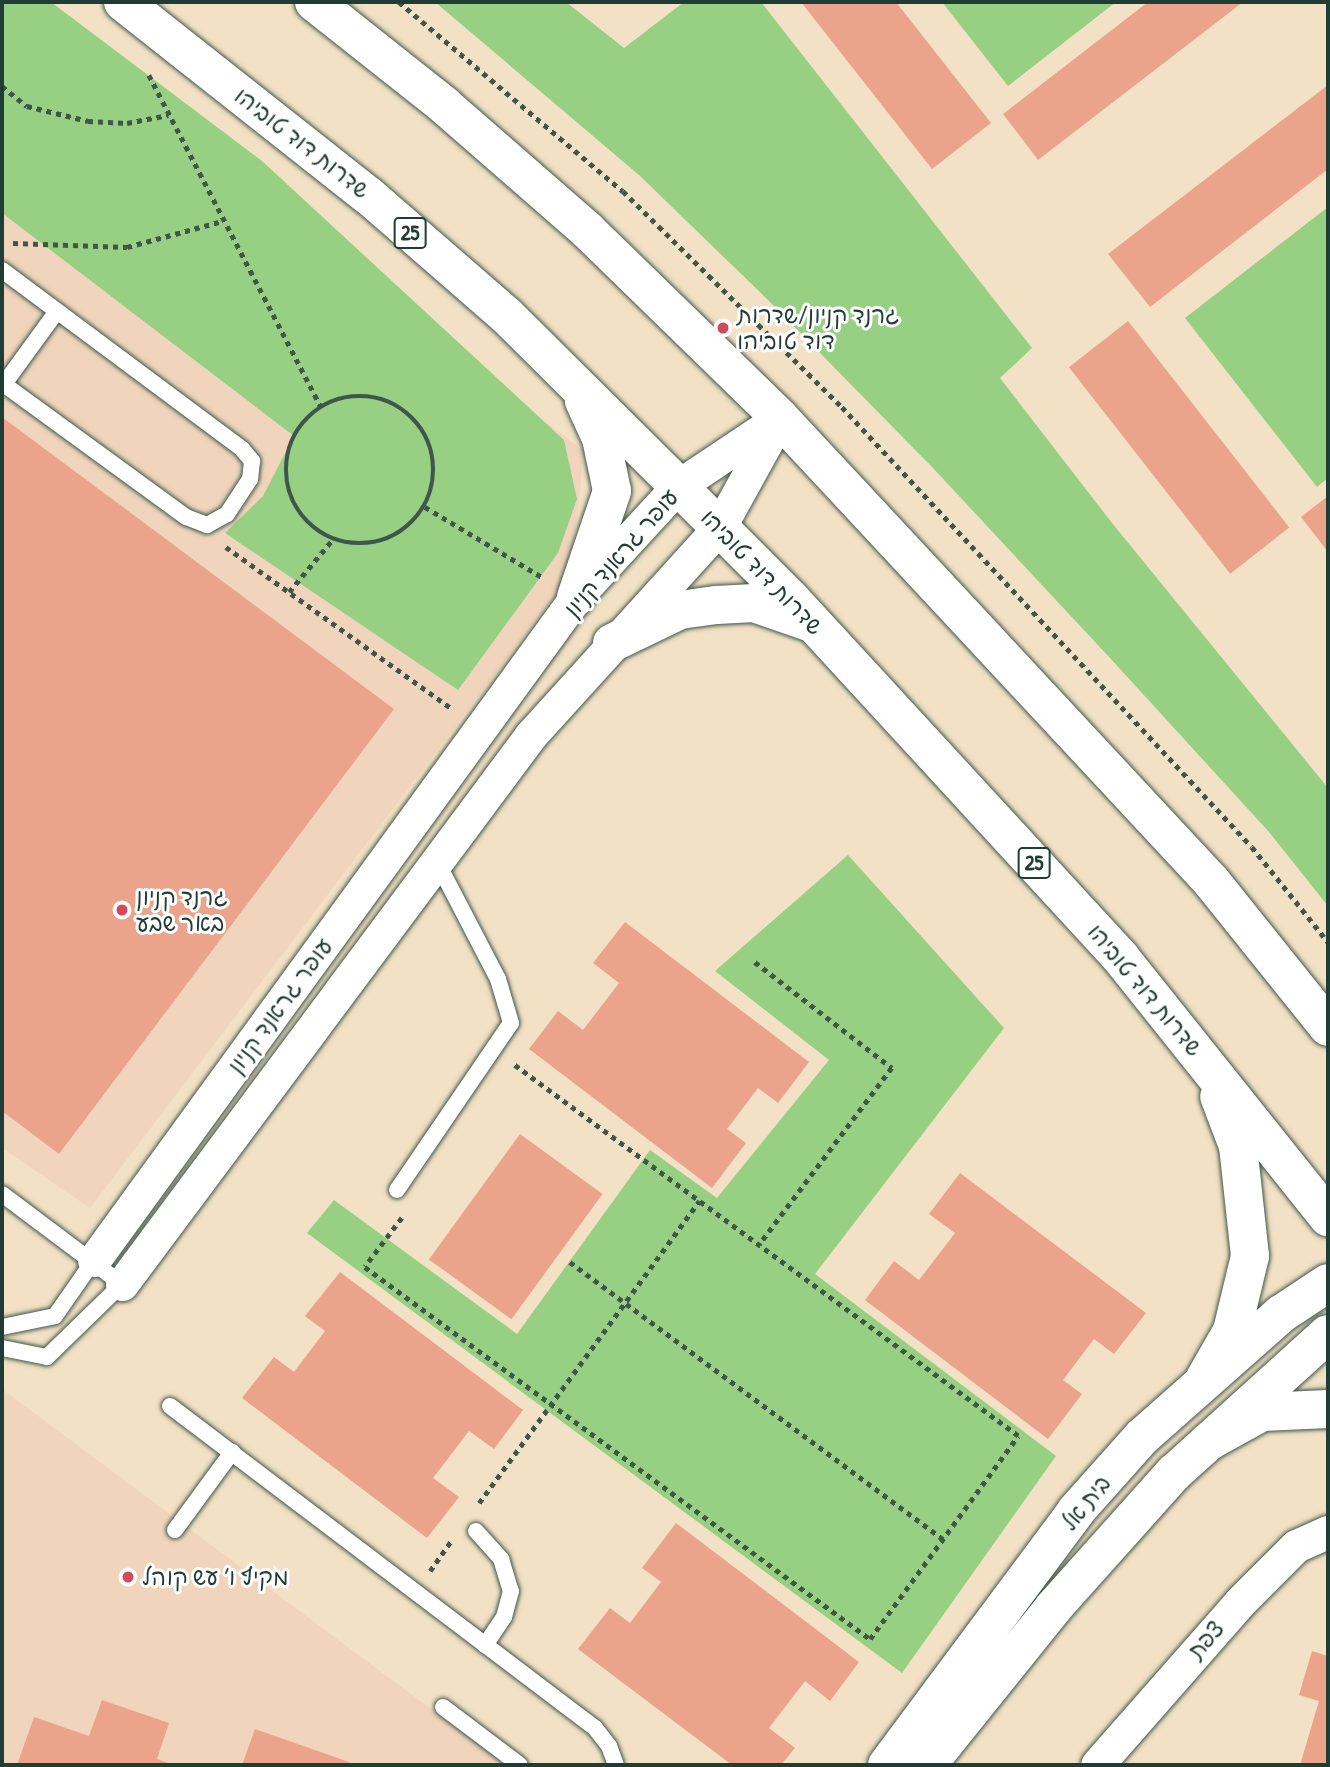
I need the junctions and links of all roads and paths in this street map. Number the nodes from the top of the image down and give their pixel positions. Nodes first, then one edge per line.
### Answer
1 (123, 2) edge
2 (314, 2) edge
3 (399, 2) edge
4 (145, 65) dead end
5 (2, 86) edge
6 (168, 116) junction
7 (223, 220) junction
8 (2, 242) edge
9 (2, 270) edge
10 (57, 311) junction
11 (3, 383) edge
12 (575, 383) junction
13 (321, 407) junction
14 (780, 418) junction
15 (678, 486) junction
16 (425, 507) junction
17 (186, 517) junction
18 (719, 528) junction
19 (333, 539) junction
20 (289, 592) junction
21 (576, 597) junction
22 (813, 623) junction
23 (612, 643) junction
24 (481, 730) junction
25 (437, 862) junction
26 (1328, 942) edge
27 (755, 962) dead end
28 (1328, 1027) edge
29 (1208, 1065) junction
30 (509, 1078) dead end
31 (397, 1190) dead end
32 (2, 1194) edge
33 (699, 1201) junction
34 (407, 1211) dead end
35 (1328, 1217) edge
36 (759, 1245) junction
37 (94, 1260) junction
38 (570, 1262) dead end
39 (1328, 1283) edge
40 (122, 1284) junction
41 (625, 1302) junction
42 (2, 1327) edge
43 (1328, 1334) edge
44 (2, 1348) edge
45 (1204, 1380) junction
46 (551, 1404) junction
47 (170, 1406) dead end
48 (1328, 1409) edge
49 (1208, 1442) junction
50 (232, 1452) junction
51 (471, 1514) dead end
52 (175, 1530) dead end
53 (476, 1531) dead end
54 (1328, 1532) edge
55 (455, 1536) dead end
56 (943, 1539) junction
57 (415, 1592) junction
58 (485, 1645) junction
59 (443, 1707) dead end
60 (520, 1765) edge
61 (616, 1765) edge
62 (887, 1765) edge
63 (927, 1765) edge
64 (1097, 1765) edge

1 - 12 main road, שדרות דוד טוביהו / 25
2 - 14 main road
3 - 26 path
4 - 6 path
5 - 6 path
6 - 7 path
7 - 8 path
7 - 13 path
9 - 10 lane
10 - 11 lane
10 - 17 lane
11 - 17 lane
12 - 15 main road, שדרות דוד טוביהו / 25
12 - 21 main road
13 - 16 path
13 - 19 path
14 - 15 street, עופר גראנד קניון
14 - 18 street, עופר גראנד קניון
14 - 28 main road
15 - 18 main road, שדרות דוד טוביהו / 25
15 - 21 street, עופר גראנד קניון
16 - 19 path
16 - 21 path
17 - 20 path
18 - 22 main road, שדרות דוד טוביהו / 25
18 - 23 street, עופר גראנד קניון
19 - 20 path
20 - 24 path
21 - 24 street, עופר גראנד קניון
22 - 23 main road
22 - 29 main road, שדרות דוד טוביהו / 25
23 - 25 street, עופר גראנד קניון
24 - 37 street, עופר גראנד קניון
25 - 31 lane
25 - 40 street, עופר גראנד קניון
27 - 36 path
29 - 35 main road, שדרות דוד טוביהו / 25
29 - 45 main road
30 - 33 path
32 - 37 lane
33 - 36 path
33 - 41 path
34 - 46 path
36 - 56 path
37 - 40 lane
37 - 42 lane
38 - 41 path
39 - 45 main road, בית אל
40 - 44 lane
41 - 46 path
41 - 56 path
43 - 49 main road, בית אל
45 - 62 main road, בית אל
46 - 51 path
46 - 56 path
47 - 50 lane
48 - 49 main road
49 - 63 main road, בית אל
50 - 52 lane
50 - 57 lane
53 - 58 lane
54 - 64 street, צפת
55 - 57 path
57 - 58 lane
58 - 61 lane
59 - 60 lane

